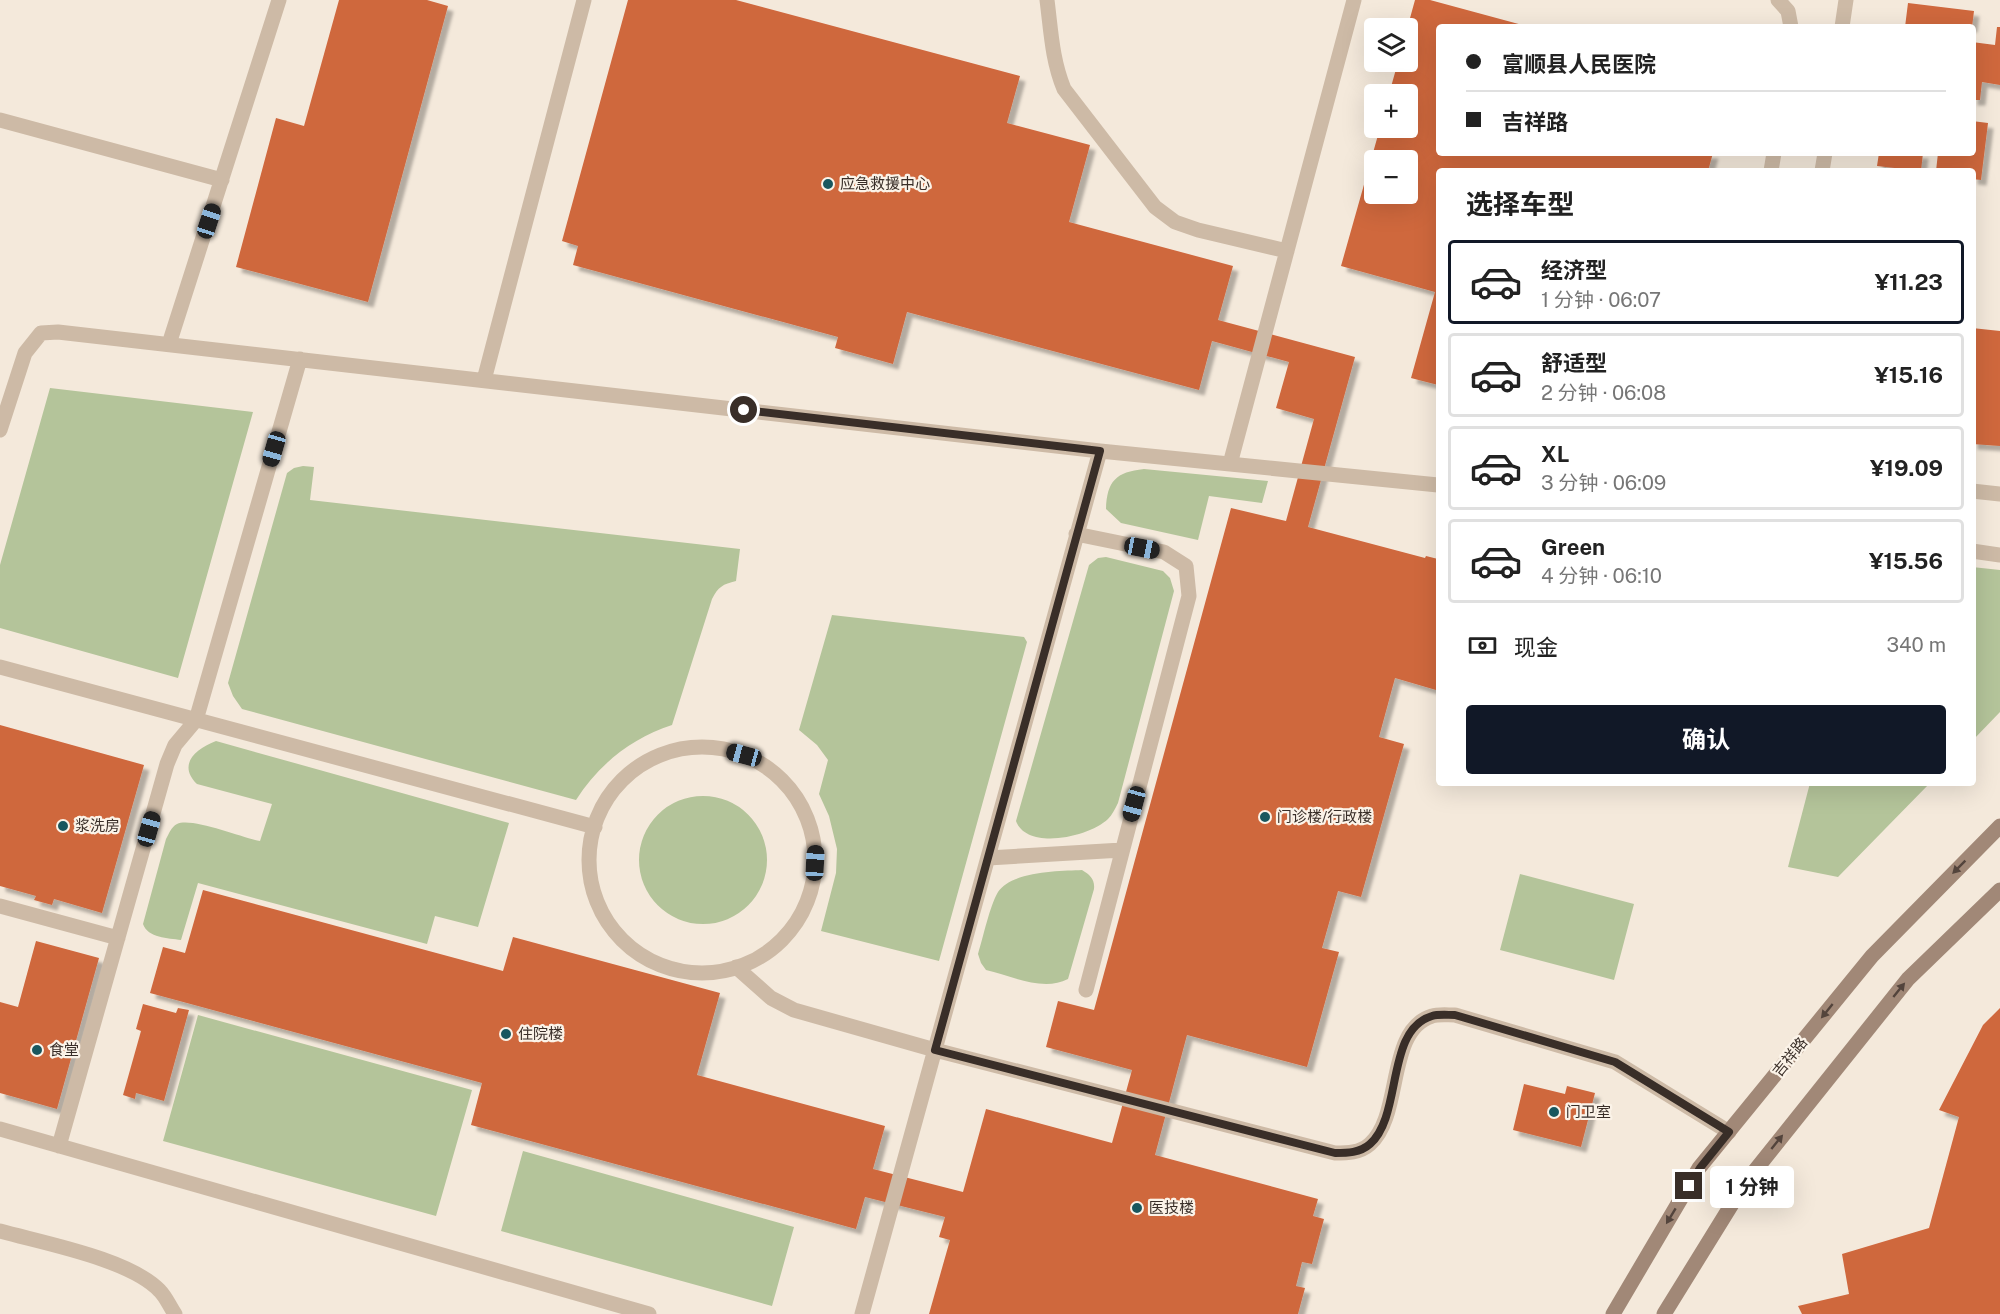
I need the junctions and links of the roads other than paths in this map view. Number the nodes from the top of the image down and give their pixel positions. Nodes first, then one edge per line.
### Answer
1 (279, 0) edge
2 (584, 0) edge
3 (1047, 0) edge
4 (1354, 0) edge
5 (1778, 0) edge
6 (1846, 0) edge
7 (1790, 24) edge
8 (1842, 24) edge
9 (0, 120) edge
10 (222, 180) junction
11 (1287, 251) junction
12 (169, 345) junction
13 (300, 359) junction
14 (484, 380) junction
15 (0, 430) edge
16 (1100, 451) junction
17 (1230, 464) junction
18 (1436, 485) edge
19 (1976, 491) edge
20 (2000, 494) edge
21 (1076, 534) junction
22 (1976, 552) edge
23 (2000, 555) edge
24 (0, 667) edge
25 (196, 720) junction
26 (2000, 825) edge
27 (595, 827) junction
28 (1122, 850) junction
29 (988, 858) junction
30 (2000, 890) edge
31 (0, 906) edge
32 (118, 938) junction
33 (736, 967) junction
34 (1086, 990) dead end
35 (935, 1050) junction
36 (0, 1129) edge
37 (1729, 1132) junction
38 (59, 1146) junction
39 (0, 1231) edge
40 (175, 1314) edge
41 (649, 1314) edge
42 (862, 1314) edge
43 (1613, 1314) edge
44 (1664, 1314) edge

1 - 10 lane
2 - 14 lane
3 - 11 lane
4 - 11 lane
5 - 7 lane
6 - 8 lane
9 - 10 lane
10 - 12 lane
11 - 17 lane
12 - 13 lane
12 - 15 lane
13 - 14 lane
13 - 25 lane
14 - 16 lane
16 - 17 lane
16 - 21 lane
17 - 18 lane
19 - 20 lane
21 - 28 lane
21 - 29 lane
22 - 23 lane
24 - 25 lane
25 - 27 lane
25 - 32 lane
26 -> 37 main road, 吉祥路
27 - 33 lane
27 - 33 lane
28 - 29 lane
28 - 34 lane
29 - 35 lane
44 -> 30 main road
31 - 32 lane
32 - 38 lane
33 - 35 lane
35 - 37 lane
35 - 42 lane
36 - 38 lane
37 -> 43 main road, 吉祥路
38 - 41 lane
39 - 40 lane

